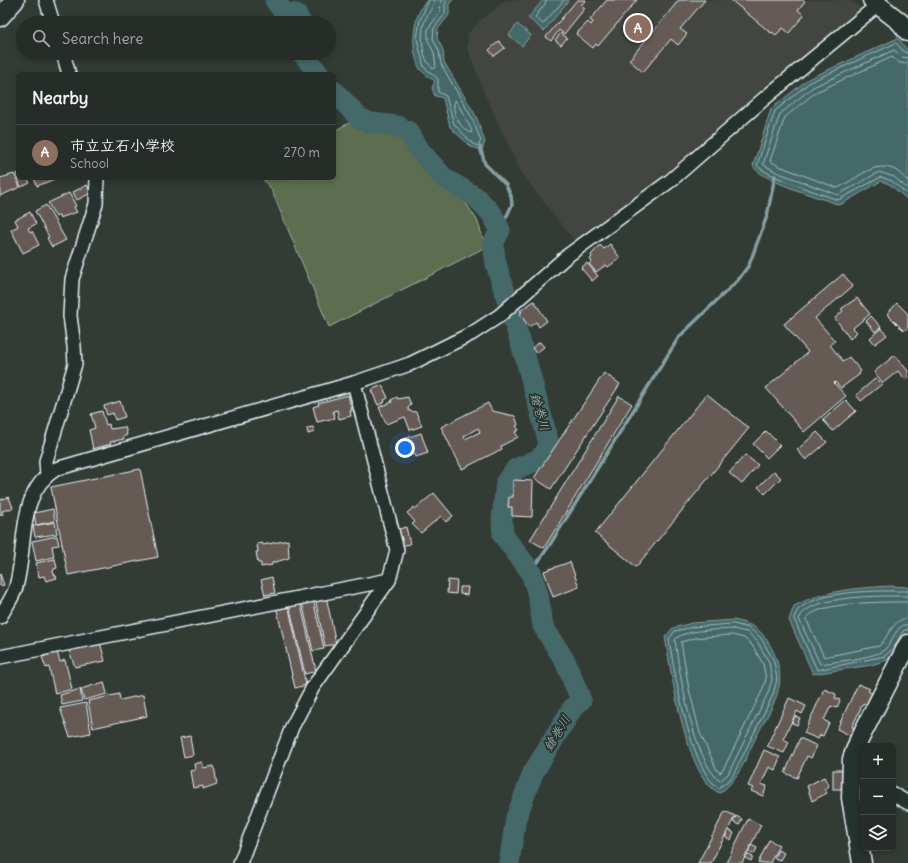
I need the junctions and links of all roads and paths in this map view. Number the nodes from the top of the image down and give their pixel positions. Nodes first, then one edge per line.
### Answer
1 (15, 0) edge
2 (46, 0) edge
3 (876, 2) edge
4 (51, 16) edge
5 (0, 17) edge
6 (908, 32) edge
7 (65, 60) edge
8 (68, 72) edge
9 (97, 180) edge
10 (354, 383) junction
11 (47, 475) junction
12 (389, 580) junction
13 (0, 617) edge
14 (908, 644) edge
15 (0, 657) edge
16 (857, 773) edge
17 (896, 796) edge
18 (908, 803) edge
19 (240, 863) edge
20 (862, 863) edge

1 - 5 street
2 - 4 street
3 - 6 street
3 - 10 street
7 - 8 street
9 - 11 street
10 - 11 street
10 - 12 street
11 - 13 street
12 - 15 street
12 - 19 street
14 - 16 street
16 - 20 street
17 - 18 street

